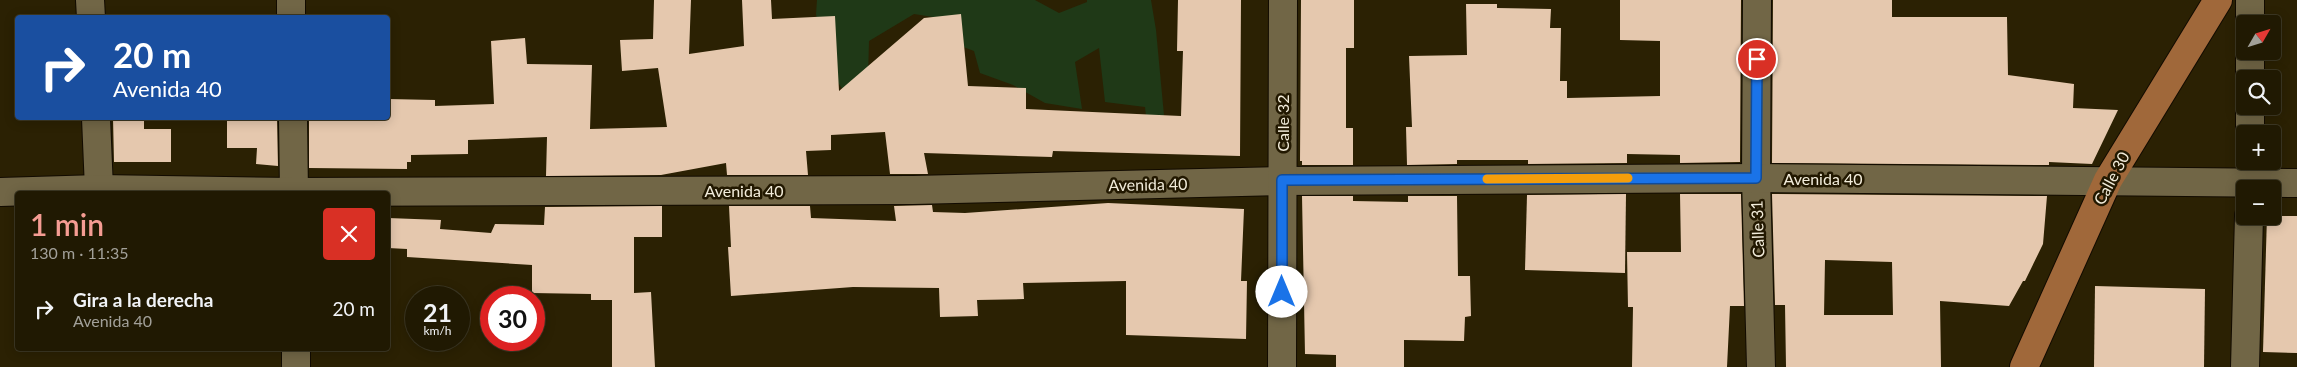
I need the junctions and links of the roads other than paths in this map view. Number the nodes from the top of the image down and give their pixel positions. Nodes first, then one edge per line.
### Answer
1 (90, 0) edge
2 (291, 0) edge
3 (1283, 0) edge
4 (1758, 0) edge
5 (2218, 0) edge
6 (2250, 0) edge
7 (91, 15) edge
8 (291, 15) edge
9 (2250, 15) edge
10 (96, 120) edge
11 (293, 120) edge
12 (1756, 178) junction
13 (2250, 178) edge
14 (1282, 180) junction
15 (2108, 180) junction
16 (2297, 183) edge
17 (99, 189) junction
18 (33, 191) edge
19 (196, 191) edge
20 (294, 191) edge
21 (0, 192) edge
22 (15, 192) edge
23 (390, 193) edge
24 (2249, 225) edge
25 (296, 351) edge
26 (296, 367) edge
27 (1282, 367) edge
28 (1761, 367) edge
29 (2024, 367) edge
30 (2245, 367) edge

1 - 7 street
2 - 8 street
3 - 14 street, Calle 32
4 - 12 street, Calle 31
5 - 15 main road, Calle 30
6 - 9 street
10 - 17 street
11 - 20 street
12 - 14 street, Avenida 40
12 - 15 street, Avenida 40
12 - 28 street, Calle 31
13 - 15 street, Avenida 40
13 - 16 street, Avenida 40
14 - 23 street, Avenida 40
14 - 27 street, Calle 32
15 - 29 main road, Calle 30
17 - 18 street, Avenida 40
17 - 19 street, Avenida 40
21 - 22 street, Avenida 40
24 - 30 street
25 - 26 street

